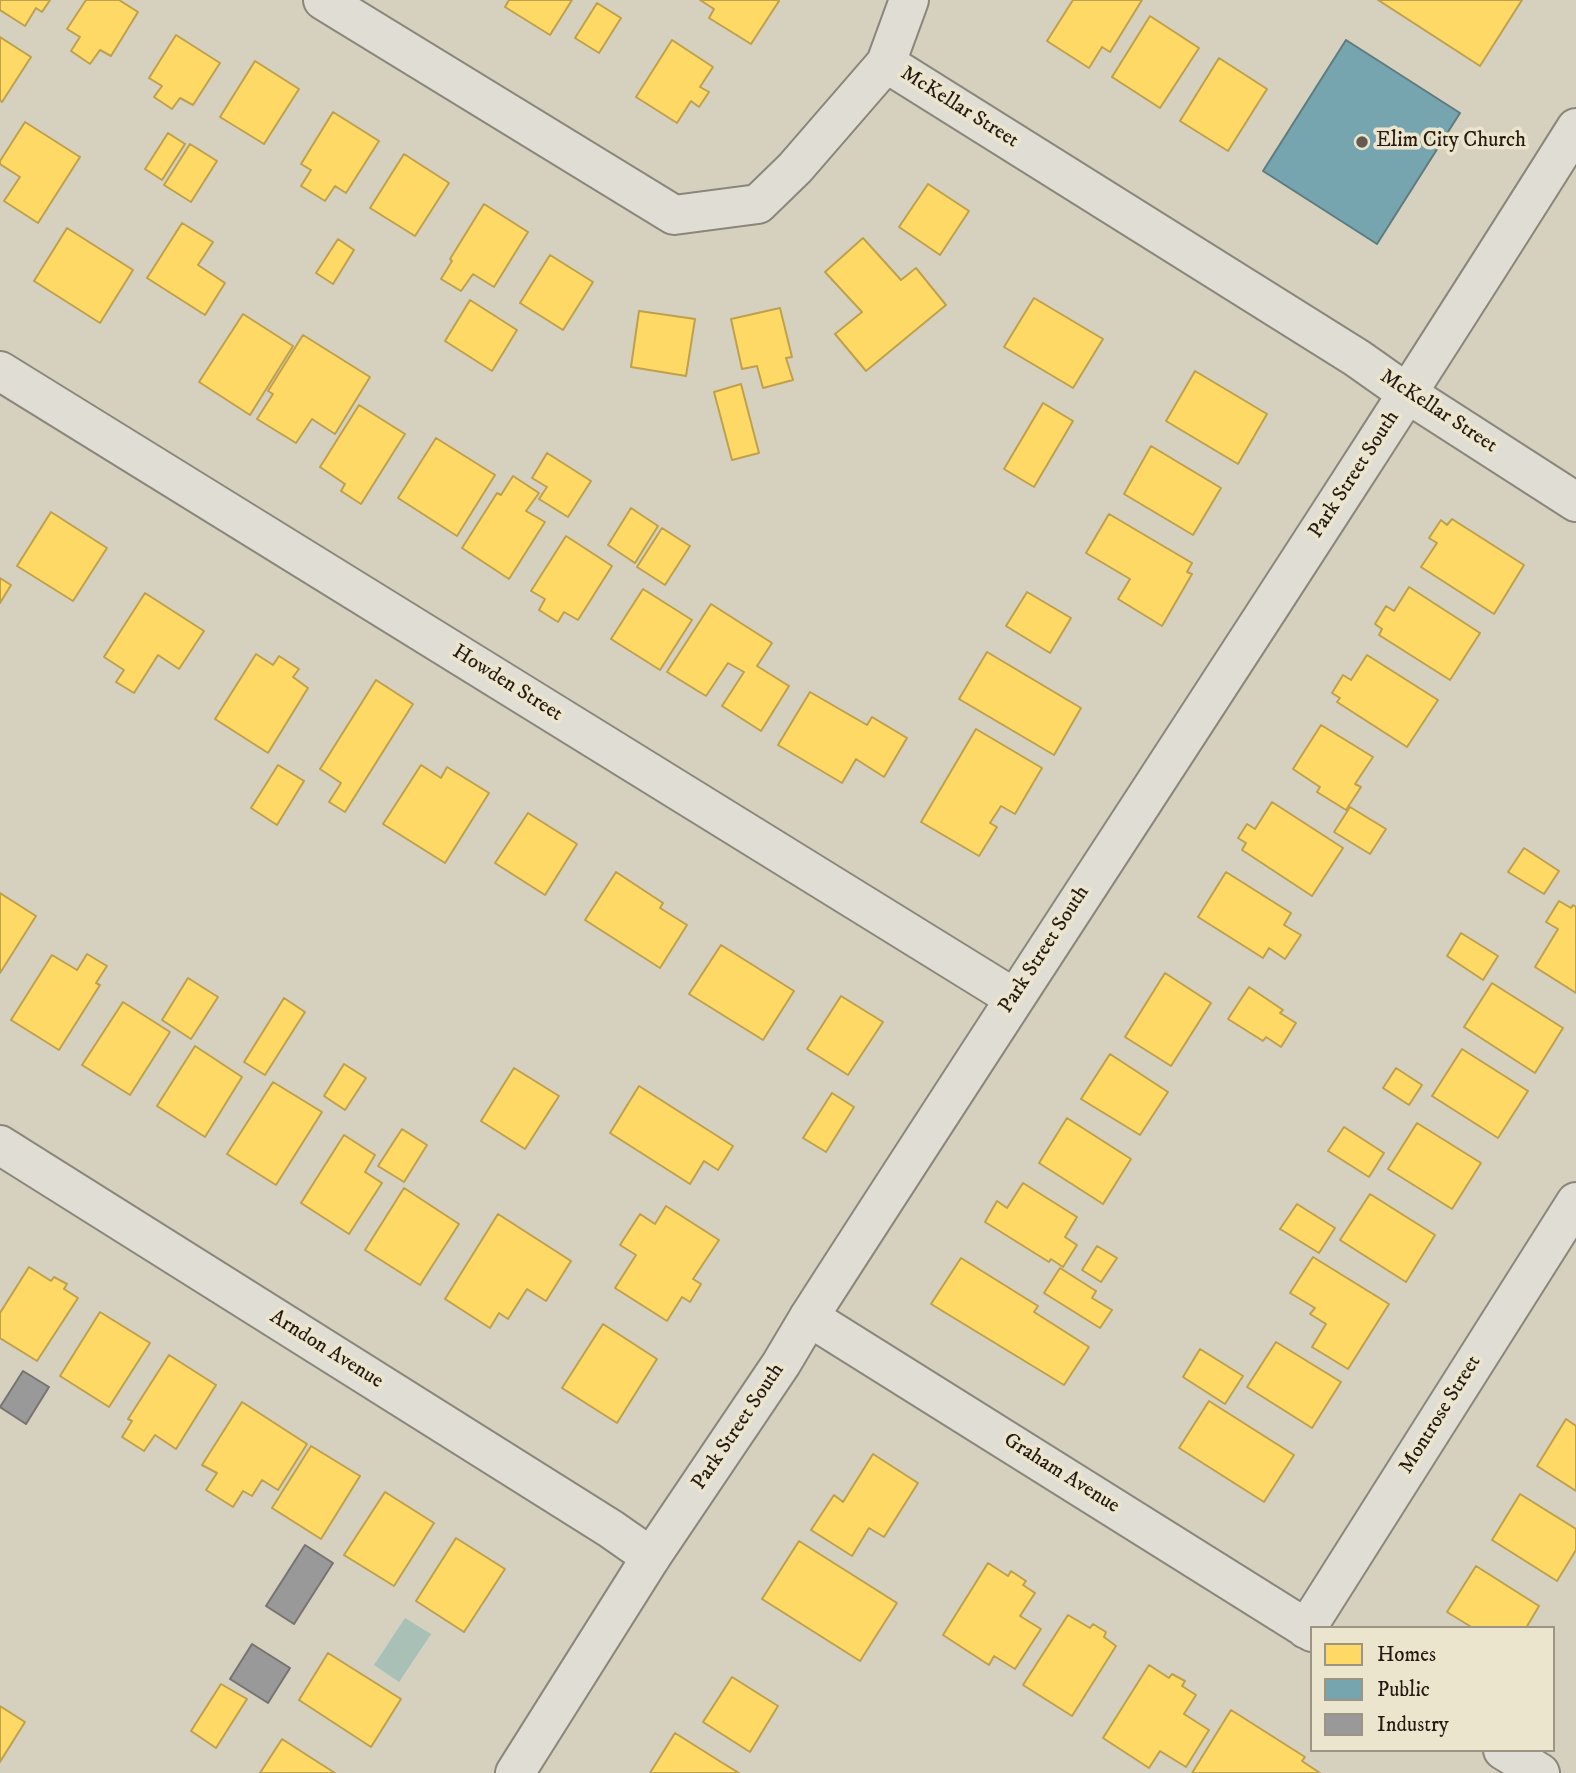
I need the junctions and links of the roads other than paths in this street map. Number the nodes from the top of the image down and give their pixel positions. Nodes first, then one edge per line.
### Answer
1 (323, 0) edge
2 (909, 0) edge
3 (886, 63) junction
4 (1576, 128) edge
5 (0, 371) edge
6 (1408, 394) junction
7 (1576, 502) edge
8 (1014, 998) junction
9 (0, 1145) edge
10 (1576, 1202) edge
11 (809, 1317) junction
12 (651, 1557) junction
13 (1312, 1626) edge
14 (1309, 1631) edge
15 (1506, 1752) edge
16 (515, 1773) edge
17 (1540, 1773) edge

1 - 3 street, McKellar Street
2 - 3 street
3 - 6 street, McKellar Street
4 - 6 street, Park Street South
5 - 8 street, Howden Street
6 - 7 street, McKellar Street
6 - 8 street, Park Street South
8 - 11 street, Park Street South
9 - 12 street, Arndon Avenue
10 - 13 street, Montrose Street
11 - 12 street, Park Street South
11 - 14 street, Graham Avenue
12 - 16 street, Park Street South
15 - 17 street

